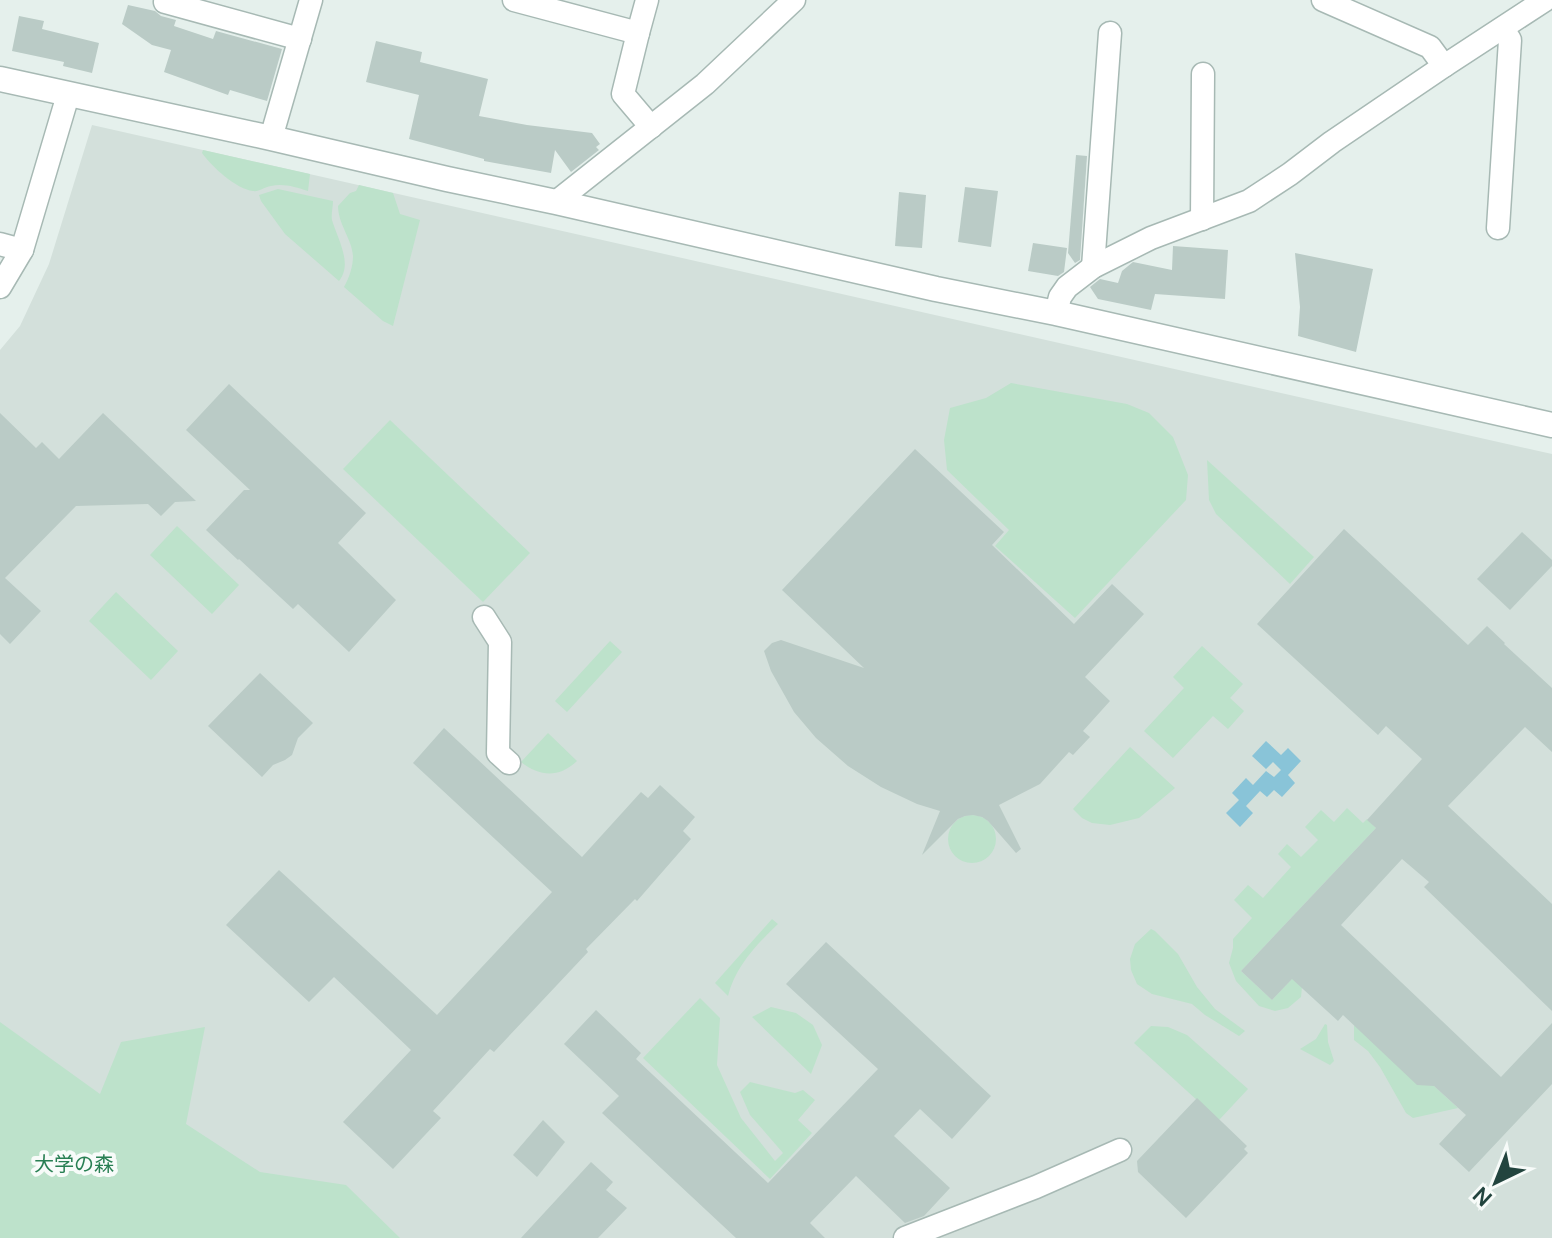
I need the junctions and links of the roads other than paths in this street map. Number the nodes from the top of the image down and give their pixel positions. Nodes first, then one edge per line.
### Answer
1 (166, 0) edge
2 (311, 0) edge
3 (514, 0) edge
4 (647, 0) edge
5 (794, 0) edge
6 (1323, 0) edge
7 (1540, 1) edge
8 (1503, 29) junction
9 (638, 33) junction
10 (1110, 33) dead end
11 (300, 39) junction
12 (1444, 66) junction
13 (1203, 74) dead end
14 (0, 79) edge
15 (68, 95) junction
16 (651, 127) junction
17 (271, 138) junction
18 (556, 202) junction
19 (1202, 219) junction
20 (1498, 228) dead end
21 (0, 244) edge
22 (22, 250) junction
23 (1093, 267) junction
24 (0, 287) edge
25 (1056, 313) junction
26 (1552, 425) edge
27 (484, 617) dead end
28 (509, 763) dead end
29 (1120, 1150) dead end
30 (905, 1238) edge

1 - 11 street
2 - 11 street
3 - 9 street
4 - 9 street
5 - 16 street
6 - 12 street
7 - 8 street
8 - 12 street
8 - 20 street
9 - 16 street
10 - 23 street
11 - 17 street
12 - 19 street
13 - 19 street
14 - 15 street
15 - 17 street
15 - 22 street
16 - 18 street
17 - 18 street
18 - 25 street
19 - 23 street
21 - 22 street
22 - 24 street
23 - 25 street
25 - 26 street
27 - 28 street
29 - 30 street

